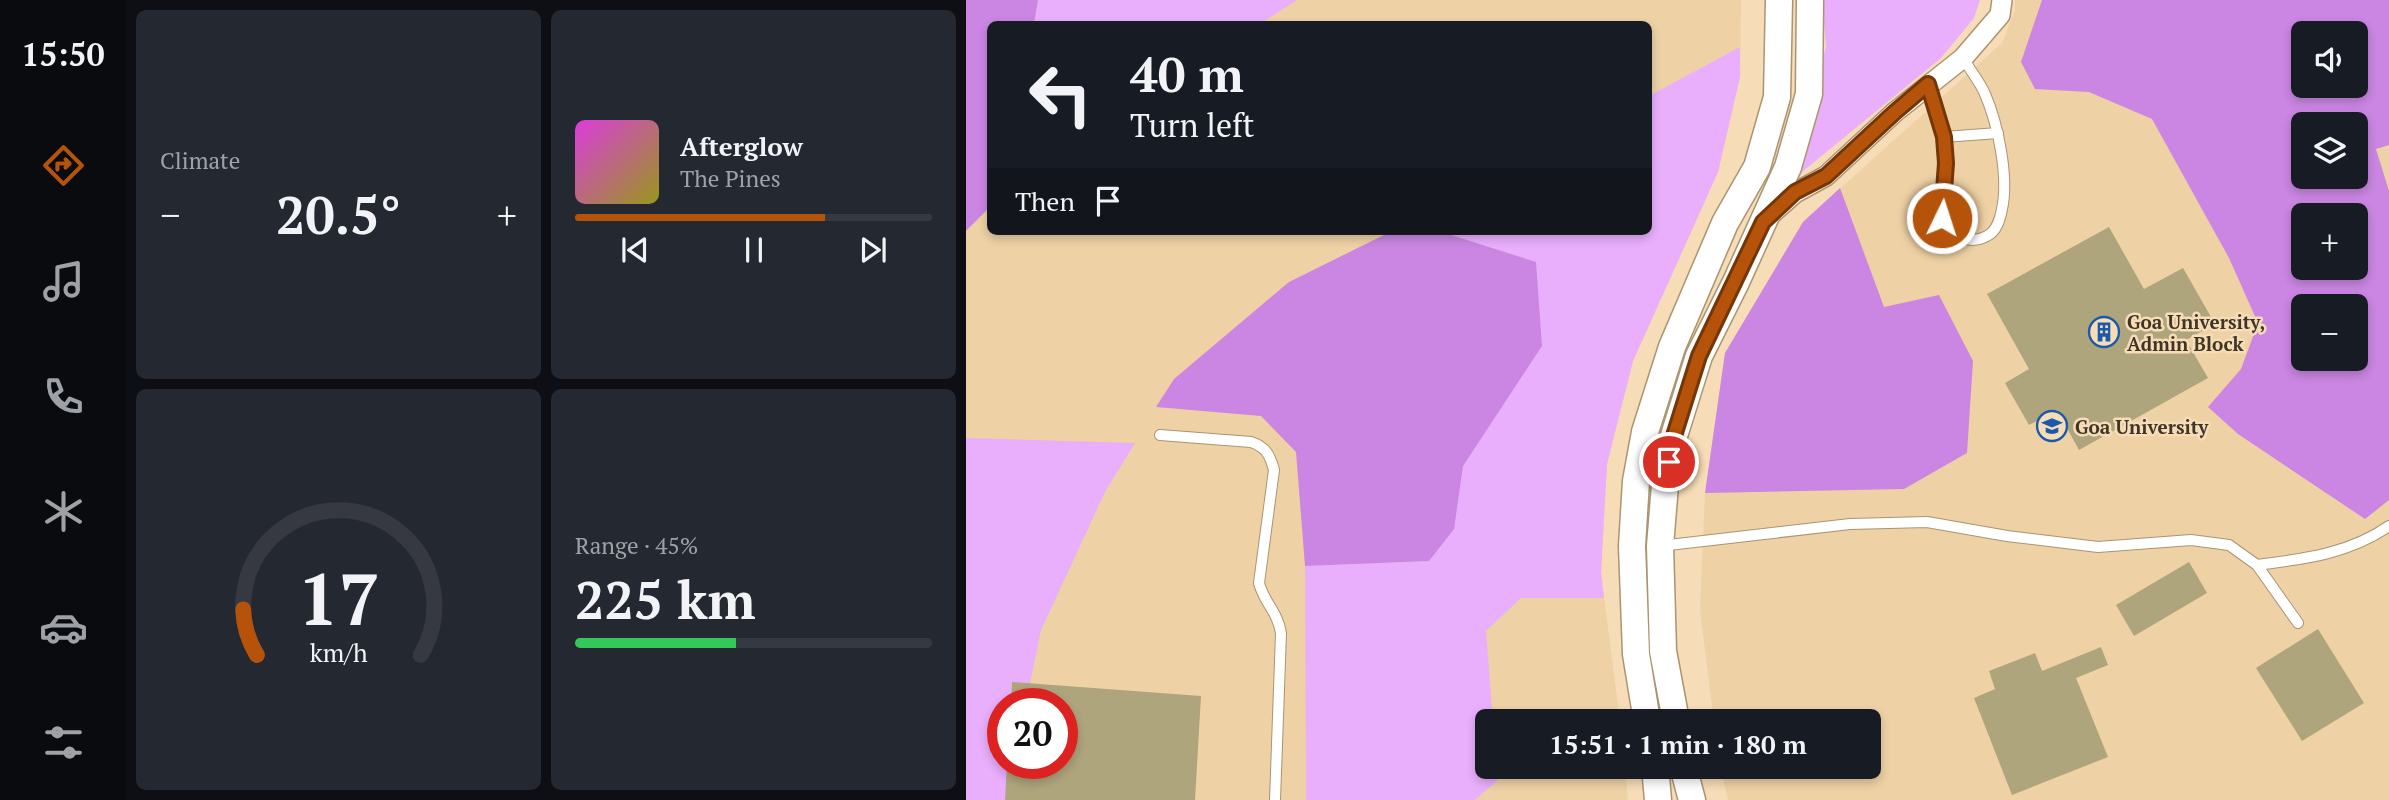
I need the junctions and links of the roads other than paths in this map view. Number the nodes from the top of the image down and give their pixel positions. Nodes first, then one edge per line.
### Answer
1 (1779, 0) edge
2 (1810, 0) edge
3 (2002, 0) edge
4 (1963, 58) junction
5 (1928, 84) junction
6 (1998, 133) junction
7 (1944, 137) junction
8 (1763, 222) junction
9 (1160, 435) dead end
10 (2389, 526) edge
11 (1660, 546) junction
12 (2257, 565) junction
13 (2298, 623) dead end
14 (1645, 709) edge
15 (1673, 709) edge
16 (1656, 779) edge
17 (1686, 779) edge
18 (1275, 800) edge
19 (1658, 800) edge
20 (1692, 800) edge

1 - 14 main road
2 - 8 main road
3 - 4 street
4 - 5 street
4 - 6 lane
5 - 7 lane
5 - 8 street
6 - 7 lane
6 - 7 lane
8 - 11 main road
9 - 18 lane
10 - 12 lane
11 - 12 lane
11 - 15 main road
12 - 13 lane
16 - 19 main road
17 - 20 main road

